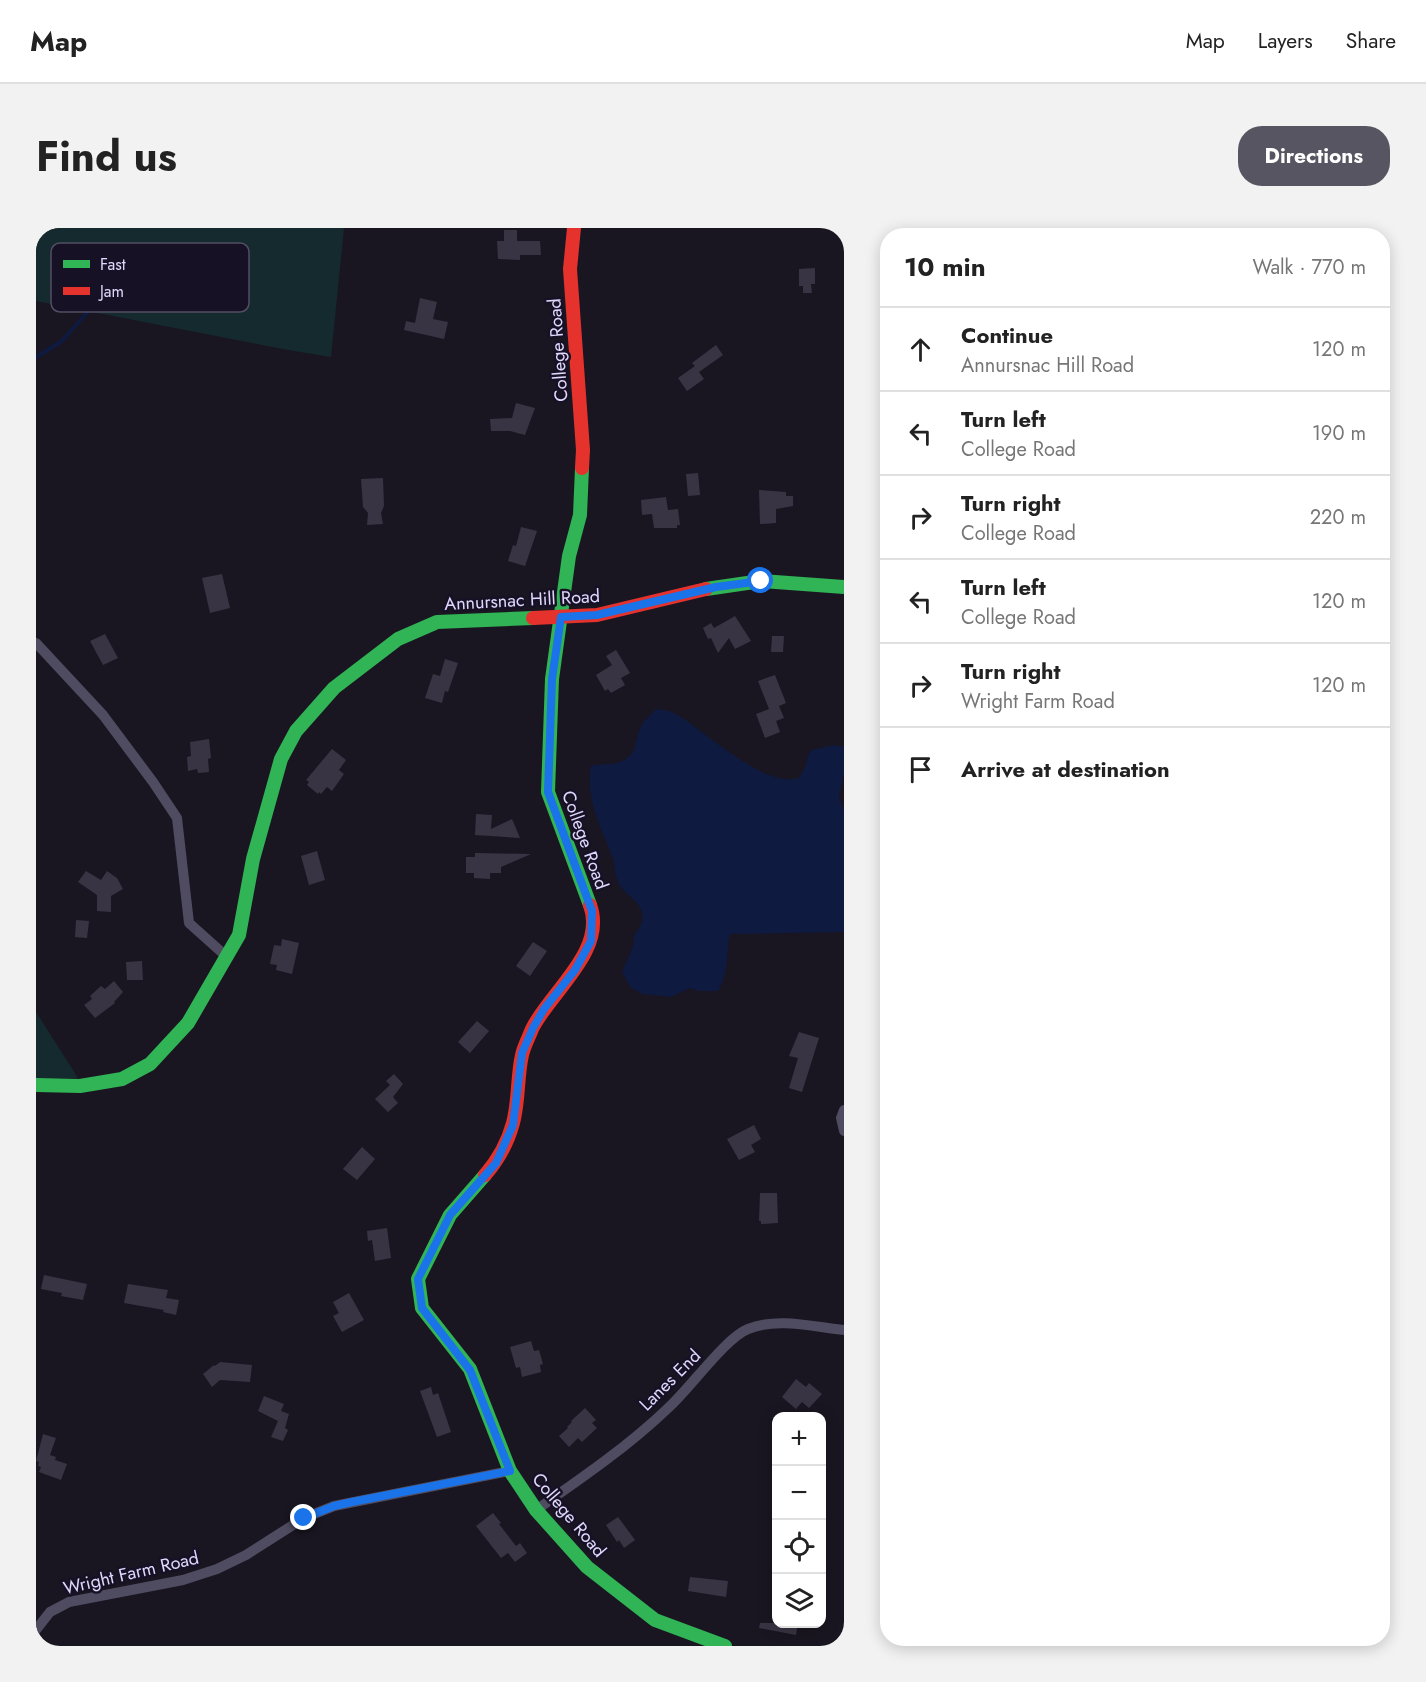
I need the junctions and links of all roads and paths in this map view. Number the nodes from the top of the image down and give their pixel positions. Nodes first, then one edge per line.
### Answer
1 (574, 228) edge
2 (844, 587) edge
3 (561, 617) junction
4 (36, 643) edge
5 (226, 957) junction
6 (36, 1085) edge
7 (844, 1110) edge
8 (844, 1131) edge
9 (844, 1330) edge
10 (510, 1471) junction
11 (536, 1510) junction
12 (36, 1630) edge
13 (725, 1646) edge

1 - 3 street, College Road
2 - 3 street, Annursnac Hill Road
3 - 5 street, Annursnac Hill Road
3 - 10 street, College Road
4 - 5 street
5 - 6 street, Annursnac Hill Road
7 - 8 street
9 - 11 street, Lanes End
10 - 11 street, College Road
10 - 12 street, Wright Farm Road
11 - 13 street, College Road

